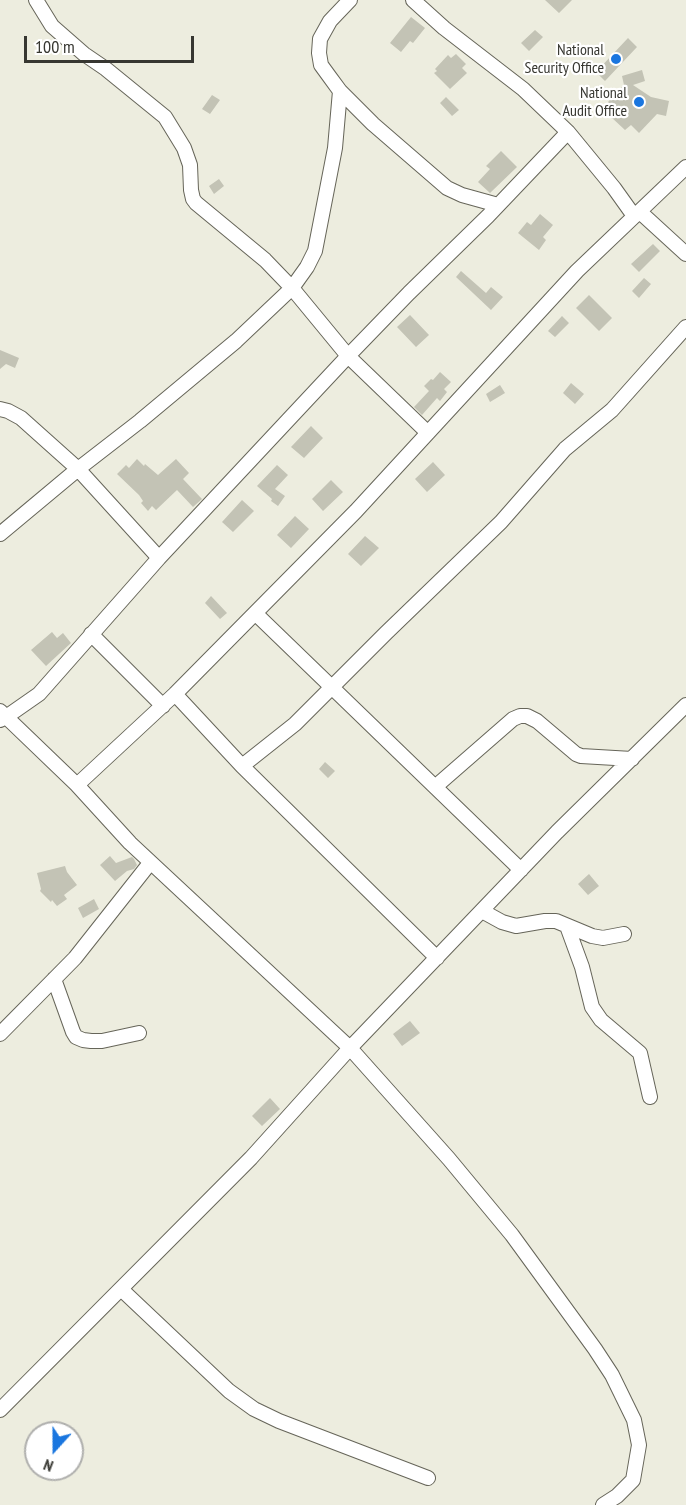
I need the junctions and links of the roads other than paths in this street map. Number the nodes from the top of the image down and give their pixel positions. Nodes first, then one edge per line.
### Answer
1 (36, 0) edge
2 (350, 0) edge
3 (413, 0) edge
4 (340, 91) junction
5 (568, 132) junction
6 (686, 167) edge
7 (498, 205) junction
8 (637, 214) junction
9 (686, 254) edge
10 (292, 288) junction
11 (686, 327) edge
12 (348, 356) junction
13 (0, 409) edge
14 (428, 433) junction
15 (78, 469) junction
16 (0, 534) edge
17 (159, 558) junction
18 (255, 613) junction
19 (91, 634) junction
20 (332, 687) junction
21 (175, 694) junction
22 (686, 705) edge
23 (163, 706) junction
24 (2, 716) edge
25 (632, 759) junction
26 (243, 766) junction
27 (77, 785) junction
28 (435, 787) junction
29 (150, 863) junction
30 (521, 870) junction
31 (482, 911) junction
32 (567, 926) junction
33 (624, 934) dead end
34 (437, 958) junction
35 (54, 979) junction
36 (140, 1033) dead end
37 (0, 1034) edge
38 (350, 1048) junction
39 (650, 1097) dead end
40 (121, 1289) junction
41 (0, 1410) edge
42 (428, 1478) dead end
43 (603, 1505) edge

1 - 10 street
2 - 4 street
3 - 5 street
4 - 7 street
4 - 10 street
5 - 7 street
5 - 8 street
6 - 8 street
7 - 12 street
8 - 9 street
8 - 14 street
10 - 12 street
10 - 15 street
11 - 20 street
12 - 14 street
12 - 17 street
13 - 15 street
14 - 18 street
15 - 16 street
15 - 17 street
17 - 19 street
18 - 20 street
18 - 21 street
19 - 23 street
19 - 24 street
20 - 26 street
20 - 28 street
21 - 23 street
21 - 26 street
22 - 25 street
23 - 27 street
24 - 27 street
25 - 28 street
25 - 30 street
26 - 34 street
27 - 29 street
28 - 30 street
29 - 35 street
29 - 38 street
30 - 31 street
31 - 32 street
31 - 34 street
32 - 33 street
32 - 39 street
34 - 38 street
35 - 36 street
35 - 37 street
38 - 40 street
38 - 43 street
40 - 41 street
40 - 42 street

